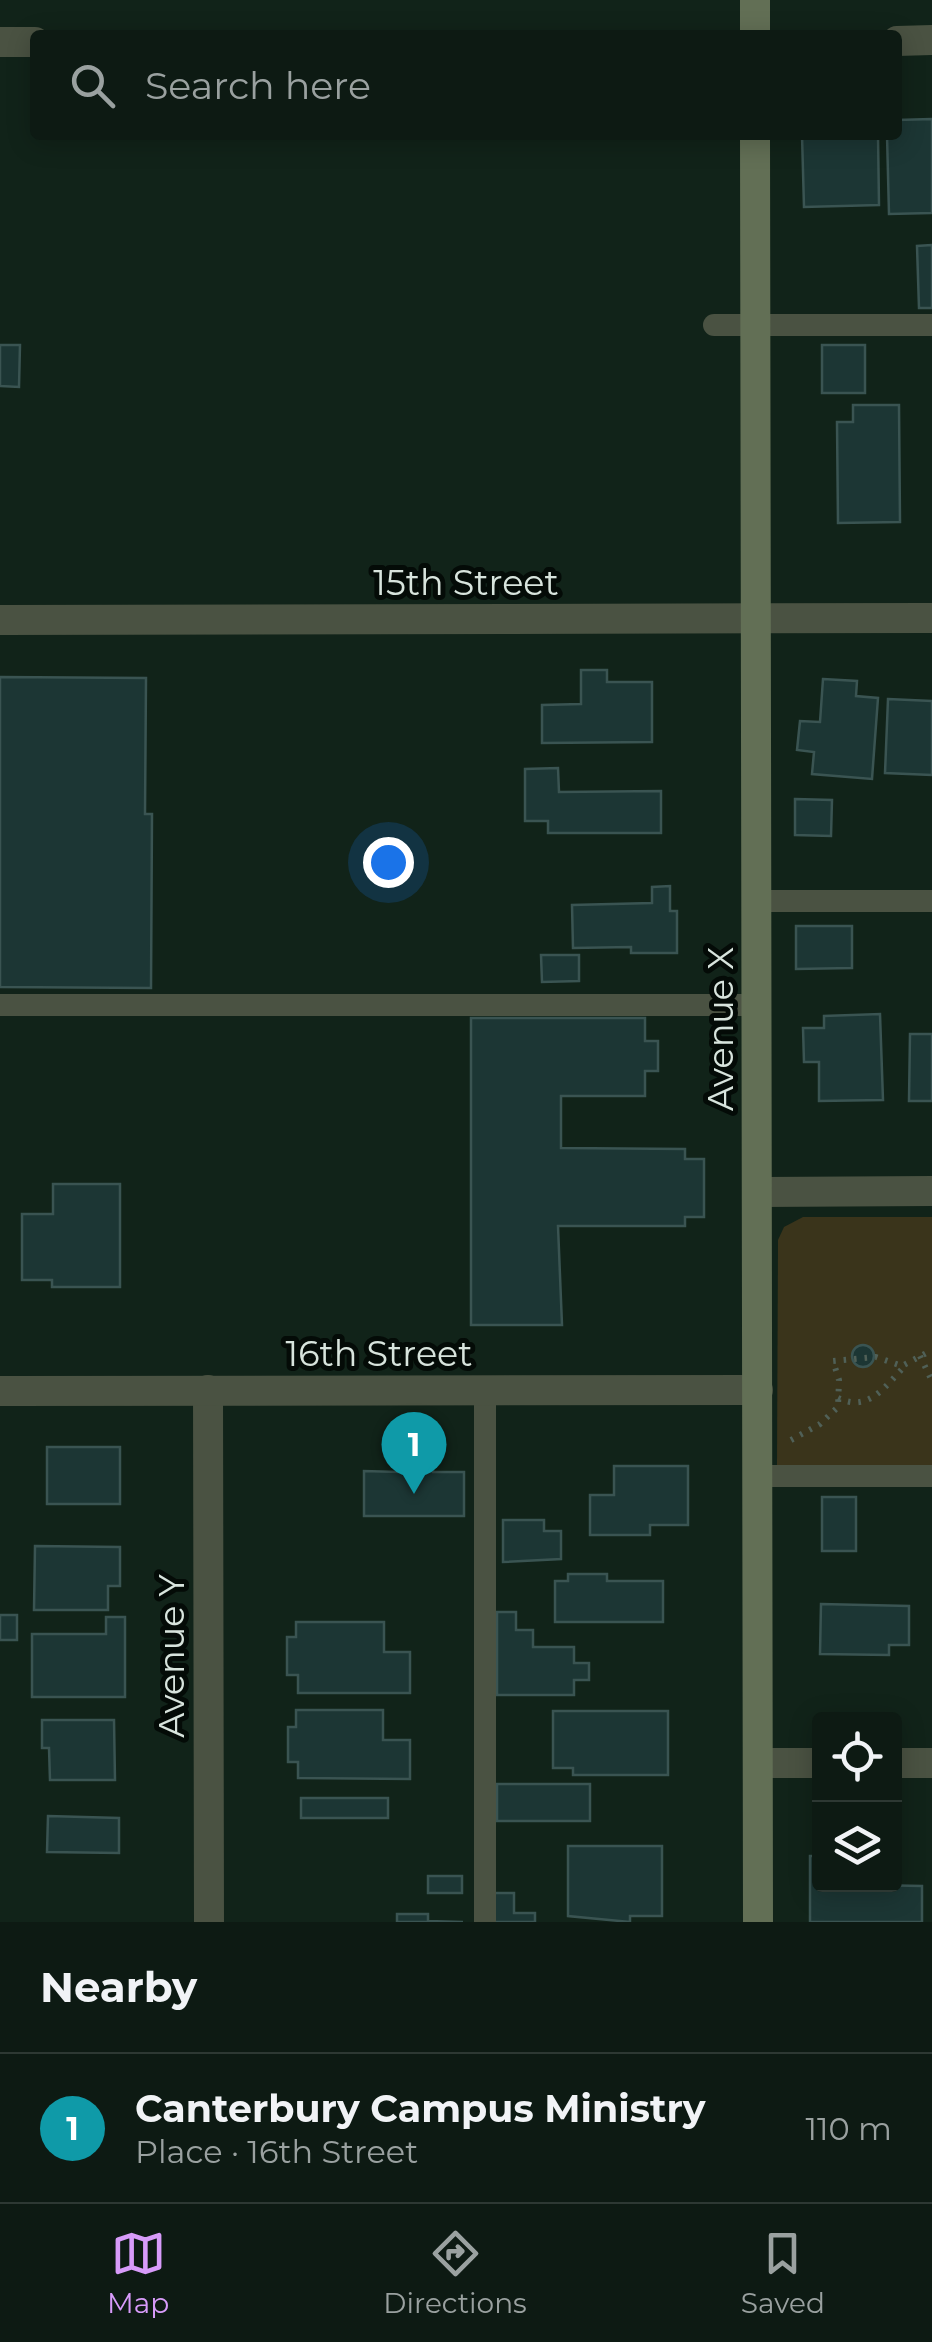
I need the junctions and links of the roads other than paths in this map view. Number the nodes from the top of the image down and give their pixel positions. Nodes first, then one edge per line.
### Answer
1 (754, 0) edge
2 (754, 30) edge
3 (902, 40) edge
4 (932, 40) edge
5 (0, 42) edge
6 (30, 42) edge
7 (755, 140) edge
8 (932, 324) edge
9 (714, 325) dead end
10 (755, 325) junction
11 (756, 618) junction
12 (932, 618) edge
13 (0, 620) edge
14 (757, 901) junction
15 (932, 901) edge
16 (0, 1005) edge
17 (757, 1005) junction
18 (932, 1191) edge
19 (758, 1192) junction
20 (208, 1390) junction
21 (485, 1390) junction
22 (758, 1390) junction
23 (0, 1391) edge
24 (758, 1465) junction
25 (932, 1476) edge
26 (812, 1763) edge
27 (902, 1763) edge
28 (932, 1763) edge
29 (758, 1764) junction
30 (208, 1922) edge
31 (486, 1922) edge
32 (758, 1922) edge

1 - 2 street
3 - 4 street
5 - 6 street
7 - 10 street, Avenue X
8 - 10 lane
9 - 10 lane
10 - 11 street, Avenue X
11 - 12 street, 15th Street
11 - 13 street, 15th Street
11 - 14 street, Avenue X
14 - 15 lane
14 - 17 street, Avenue X
16 - 17 lane
17 - 19 street, Avenue X
18 - 19 street
19 - 22 street, Avenue X
20 - 21 street, 16th Street
20 - 23 street, 16th Street
20 - 30 street, Avenue Y
21 - 22 street, 16th Street
21 - 31 lane
22 - 24 street, Avenue X
24 - 25 lane
24 - 29 street, Avenue X
26 - 29 street
27 - 28 street
29 - 32 street, Avenue X

